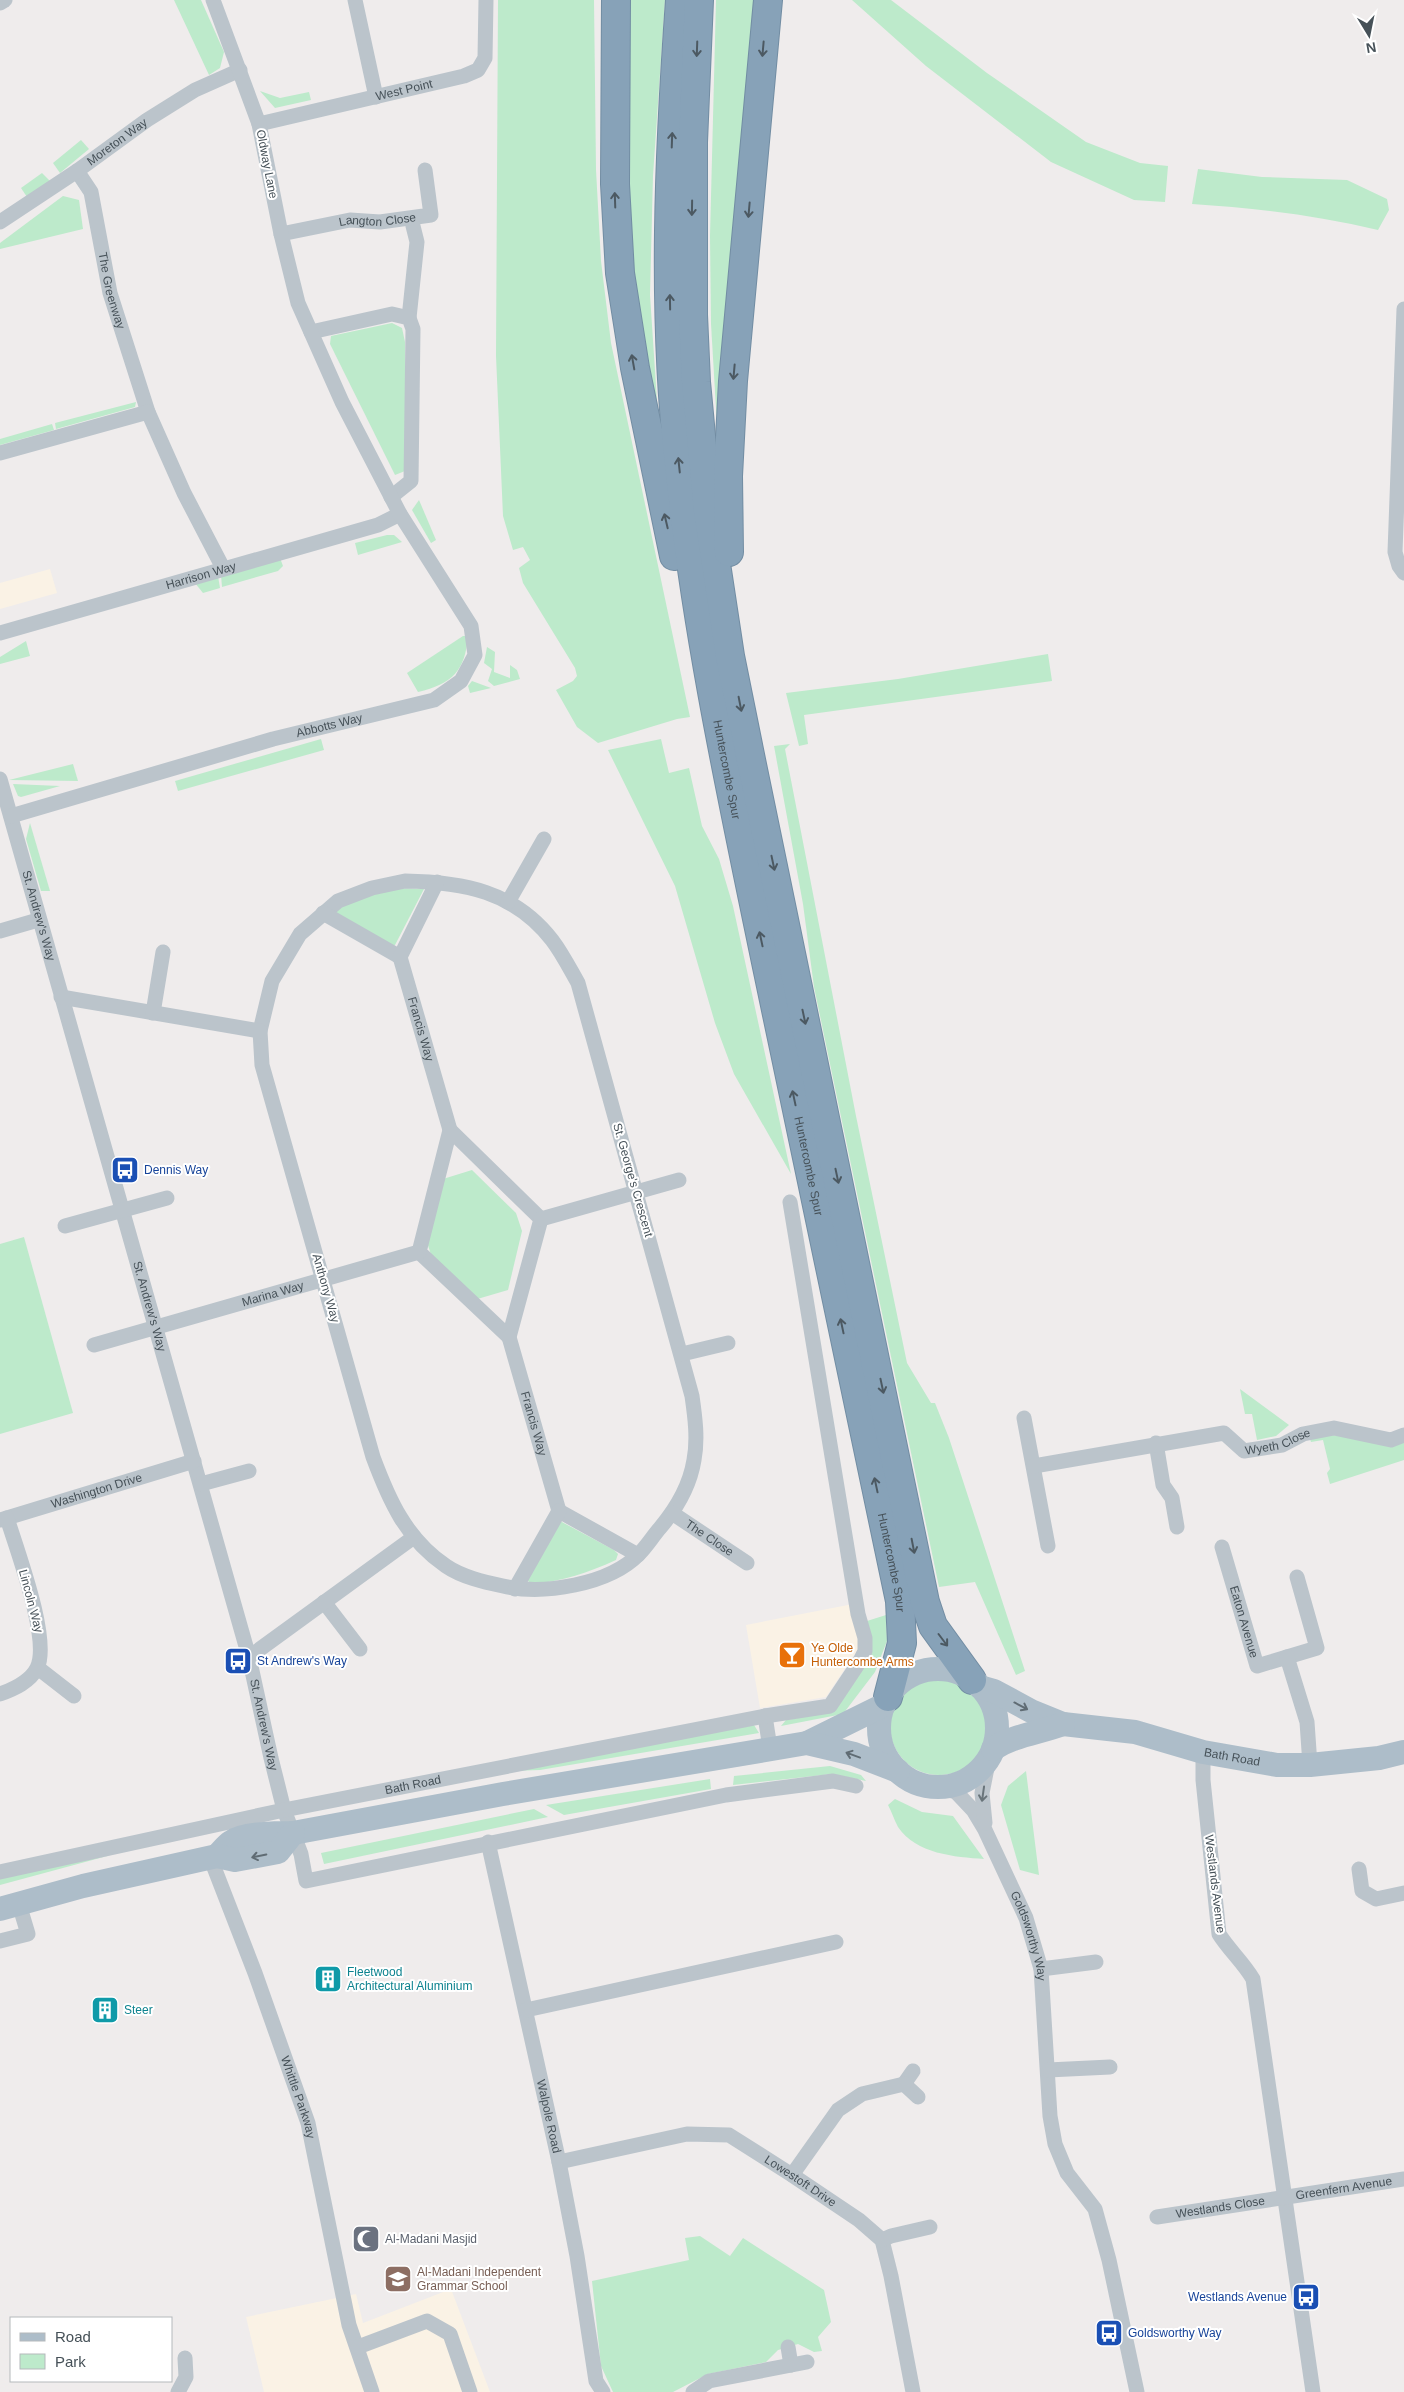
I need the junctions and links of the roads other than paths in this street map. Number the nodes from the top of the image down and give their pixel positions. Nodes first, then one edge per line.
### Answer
1 (5, 0) edge
2 (213, 0) edge
3 (355, 0) edge
4 (486, 0) edge
5 (616, 0) edge
6 (680, 0) edge
7 (699, 0) edge
8 (768, 0) edge
9 (0, 3) edge
10 (240, 70) junction
11 (376, 98) junction
12 (259, 124) junction
13 (425, 170) dead end
14 (77, 171) junction
15 (0, 222) edge
16 (413, 226) dead end
17 (281, 234) junction
18 (1404, 309) edge
19 (408, 318) junction
20 (311, 332) junction
21 (148, 412) junction
22 (0, 452) edge
23 (391, 497) junction
24 (400, 514) junction
25 (223, 568) junction
26 (1404, 573) edge
27 (0, 632) edge
28 (701, 634) junction
29 (730, 656) junction
30 (0, 779) edge
31 (11, 816) junction
32 (544, 838) dead end
33 (437, 882) junction
34 (508, 902) junction
35 (323, 913) junction
36 (38, 920) junction
37 (0, 931) edge
38 (163, 952) dead end
39 (400, 957) junction
40 (61, 997) junction
41 (153, 1013) junction
42 (260, 1031) junction
43 (450, 1130) junction
44 (679, 1180) dead end
45 (636, 1191) junction
46 (167, 1198) dead end
47 (790, 1202) dead end
48 (122, 1209) junction
49 (541, 1219) junction
50 (64, 1226) dead end
51 (419, 1252) junction
52 (323, 1278) junction
53 (156, 1326) junction
54 (509, 1337) junction
55 (728, 1343) dead end
56 (94, 1345) dead end
57 (682, 1354) junction
58 (1024, 1418) dead end
59 (1404, 1435) edge
60 (1156, 1443) junction
61 (194, 1461) junction
62 (1034, 1466) junction
63 (248, 1471) dead end
64 (201, 1484) junction
65 (558, 1511) junction
66 (672, 1513) junction
67 (4, 1519) edge
68 (1177, 1527) dead end
69 (414, 1538) junction
70 (1048, 1546) dead end
71 (1222, 1547) dead end
72 (638, 1555) junction
73 (747, 1563) dead end
74 (1297, 1577) dead end
75 (515, 1589) junction
76 (324, 1602) junction
77 (360, 1649) dead end
78 (249, 1657) junction
79 (1286, 1657) junction
80 (38, 1668) junction
81 (976, 1684) junction
82 (0, 1694) edge
83 (74, 1696) dead end
84 (886, 1701) junction
85 (765, 1716) junction
86 (1063, 1724) junction
87 (807, 1743) junction
88 (770, 1748) junction
89 (1203, 1752) junction
90 (1404, 1752) edge
91 (991, 1753) junction
92 (1310, 1765) junction
93 (898, 1771) junction
94 (856, 1786) dead end
95 (940, 1787) junction
96 (284, 1810) junction
97 (985, 1830) junction
98 (293, 1834) junction
99 (488, 1842) junction
100 (214, 1856) junction
101 (1359, 1869) dead end
102 (0, 1872) edge
103 (1404, 1893) edge
104 (9, 1906) edge
105 (0, 1941) edge
106 (836, 1942) dead end
107 (1096, 1962) dead end
108 (1041, 1969) junction
109 (526, 2010) junction
110 (1110, 2067) dead end
111 (1048, 2070) junction
112 (913, 2071) dead end
113 (904, 2084) junction
114 (918, 2097) dead end
115 (559, 2162) junction
116 (792, 2175) junction
117 (1404, 2179) edge
118 (1284, 2198) junction
119 (1157, 2216) dead end
120 (930, 2227) dead end
121 (882, 2240) junction
122 (358, 2347) junction
123 (788, 2347) dead end
124 (185, 2358) dead end
125 (807, 2362) dead end
126 (791, 2365) junction
127 (178, 2392) edge
128 (372, 2392) edge
129 (470, 2392) edge
130 (603, 2392) edge
131 (693, 2392) edge
132 (913, 2392) edge
133 (1137, 2392) edge
134 (1313, 2392) edge

1 - 9 street
2 - 10 street, Oldway Lane
3 - 11 street
4 - 11 street, West Point
28 -> 5 highway
28 -> 6 highway
7 -> 29 highway
8 -> 29 highway
10 - 12 street, Oldway Lane
10 - 14 street, Moreton Way
11 - 12 street, West Point
12 - 17 street, Oldway Lane
13 - 17 street, Langton Close
14 - 15 street, Moreton Way
14 - 21 street, The Greenway
16 - 19 street
17 - 20 street, Oldway Lane
18 - 26 street
19 - 20 street
19 - 23 street
20 - 23 street, Oldway Lane
21 - 22 street
21 - 25 street, The Greenway
23 - 24 street, Oldway Lane
24 - 25 street, Harrison Way
24 - 31 street, Abbotts Way
25 - 27 street, Harrison Way
84 -> 28 highway, Huntercombe Spur
29 -> 81 highway, Huntercombe Spur
30 - 31 street, St. Andrew's Way
31 - 36 street, St. Andrew's Way
32 - 34 street
33 - 34 street, St. George's Crescent
33 - 35 street, St. George's Crescent
33 - 39 street
34 - 45 street, St. George's Crescent
35 - 39 street
35 - 42 street, St. George's Crescent
36 - 37 street
36 - 40 street, St. Andrew's Way
38 - 41 street
39 - 43 street, Francis Way
40 - 41 street
40 - 48 street, St. Andrew's Way
41 - 42 street
42 - 52 street, Anthony Way
43 - 49 street
43 - 51 street
44 - 45 street
45 - 49 street
45 - 57 street, St. George's Crescent
46 - 48 street
47 - 85 street, Bath Road
48 - 50 street
48 - 53 street, St. Andrew's Way
49 - 54 street
51 - 52 street, Marina Way
51 - 54 street
52 - 53 street, Marina Way
52 - 69 street, Anthony Way
53 - 56 street, Marina Way
53 - 61 street, St. Andrew's Way
54 - 65 street, Francis Way
55 - 57 street
57 - 66 street, St. George's Crescent
58 - 62 street
59 - 60 street, Wyeth Close
60 - 62 street, Wyeth Close
60 - 68 street
61 - 64 street, St. Andrew's Way
61 - 67 street, Washington Drive
62 - 70 street
63 - 64 street
64 - 78 street, St. Andrew's Way
65 - 72 street
65 - 75 street
66 - 72 street, St. George's Crescent
66 - 73 street, The Close
67 - 80 street, Lincoln Way
69 - 75 street, St. George's Crescent
69 - 76 street
71 - 79 street, Eaton Avenue
72 - 75 street, St. George's Crescent
74 - 79 street, Eaton Avenue
76 - 77 street
76 - 78 street
78 - 96 street, St. Andrew's Way
79 - 92 street
80 - 82 street
80 - 83 street
81 - 84 main road
81 -> 86 main road, Bath Road
81 - 91 main road
84 - 87 main road, Bath Road
84 - 93 main road
85 - 88 street
85 - 96 street, Bath Road
86 - 89 main road, Bath Road
86 - 91 main road, Bath Road
87 - 88 main road, Bath Road
93 -> 87 main road, Bath Road
88 - 98 main road, Bath Road
89 - 92 main road, Bath Road
89 - 118 street, Westlands Avenue
90 - 92 main road, Bath Road
91 - 95 main road
91 -> 97 street, Goldsworthy Way
93 - 95 main road
94 - 99 street
95 - 97 street, Goldsworthy Way
96 - 98 street, St. Andrew's Way
96 - 102 street, Bath Road
97 - 108 street, Goldsworthy Way
98 - 99 street, St. Andrew's Way
98 - 100 main road, Bath Road
99 - 109 street, Walpole Road
100 - 104 main road, Bath Road
100 - 122 street, Whittle Parkway
101 - 103 street
104 - 105 street
106 - 109 street
107 - 108 street
108 - 111 street, Goldsworthy Way
109 - 115 street, Walpole Road
110 - 111 street
111 - 133 street, Goldsworthy Way
112 - 113 street
113 - 114 street
113 - 116 street
115 - 116 street, Lowestoft Drive
115 - 130 street, Walpole Road
116 - 121 street, Lowestoft Drive
117 - 118 street, Greenfern Avenue
118 - 119 street, Westlands Close
118 - 134 street, Westlands Avenue
120 - 121 street
121 - 132 street
122 - 128 street, Whittle Parkway
122 - 129 street
123 - 126 street
124 - 127 street
125 - 126 street
126 - 131 street

